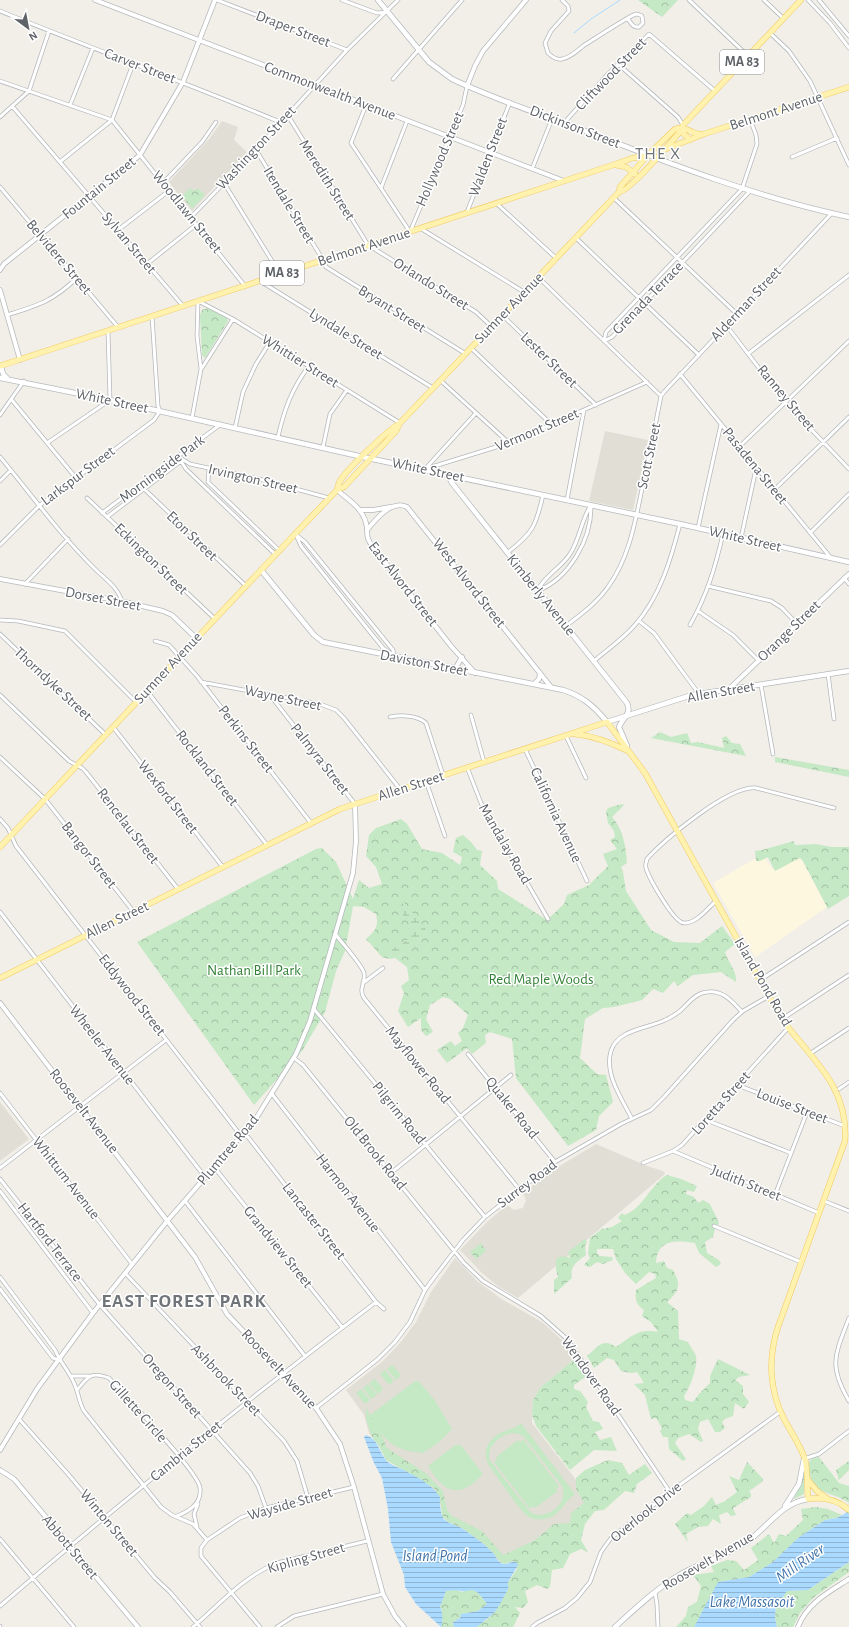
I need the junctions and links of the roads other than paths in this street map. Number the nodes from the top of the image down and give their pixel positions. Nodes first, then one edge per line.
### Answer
1 (95, 0) edge
2 (216, 0) edge
3 (342, 0) edge
4 (378, 0) edge
5 (398, 0) edge
6 (462, 0) edge
7 (526, 0) edge
8 (562, 0) edge
9 (689, 0) edge
10 (764, 0) edge
11 (800, 0) edge
12 (808, 0) edge
13 (819, 0) edge
14 (0, 11) edge
15 (388, 12) junction
16 (783, 18) junction
17 (628, 19) junction
18 (49, 31) junction
19 (770, 33) junction
20 (848, 34) edge
21 (841, 37) junction
22 (200, 40) junction
23 (93, 48) junction
24 (849, 48) edge
25 (348, 50) junction
26 (419, 51) junction
27 (748, 56) junction
28 (133, 64) junction
29 (618, 64) junction
30 (393, 79) dead end
31 (0, 81) edge
32 (183, 82) junction
33 (314, 85) junction
34 (467, 86) junction
35 (849, 87) edge
36 (29, 91) junction
37 (715, 91) junction
38 (818, 97) junction
39 (510, 102) junction
40 (70, 105) junction
41 (366, 105) junction
42 (12, 106) junction
43 (287, 114) junction
44 (0, 117) edge
45 (552, 119) junction
46 (750, 119) junction
47 (112, 120) junction
48 (407, 121) junction
49 (216, 122) dead end
50 (280, 122) junction
51 (564, 123) junction
52 (682, 127) junction
53 (704, 134) junction
54 (449, 137) junction
55 (837, 138) junction
56 (690, 140) junction
57 (256, 150) junction
58 (663, 150) junction
59 (490, 153) junction
60 (140, 155) junction
61 (647, 156) junction
62 (792, 157) dead end
63 (656, 158) junction
64 (61, 161) junction
65 (614, 165) junction
66 (849, 165) edge
67 (532, 169) junction
68 (633, 172) junction
69 (638, 177) junction
70 (564, 181) junction
71 (164, 183) junction
72 (224, 183) junction
73 (0, 187) edge
74 (381, 189) junction
75 (742, 189) junction
76 (170, 190) junction
77 (750, 191) junction
78 (619, 192) junction
79 (89, 196) junction
80 (614, 198) junction
81 (496, 203) junction
82 (467, 213) junction
83 (832, 213) junction
84 (191, 217) junction
85 (849, 217) edge
86 (197, 224) junction
87 (420, 228) junction
88 (118, 230) junction
89 (410, 232) junction
90 (40, 235) junction
91 (576, 238) junction
92 (368, 245) junction
93 (676, 257) junction
94 (556, 258) junction
95 (323, 260) junction
96 (682, 262) junction
97 (147, 264) junction
98 (0, 270) edge
99 (280, 274) junction
100 (849, 275) edge
101 (538, 277) junction
102 (76, 279) junction
103 (260, 281) junction
104 (245, 286) junction
105 (0, 290) edge
106 (524, 292) junction
107 (639, 297) junction
108 (198, 301) junction
109 (645, 303) junction
110 (182, 306) junction
111 (737, 314) junction
112 (7, 315) junction
113 (502, 315) junction
114 (152, 316) junction
115 (233, 319) junction
116 (726, 325) junction
117 (491, 326) junction
118 (118, 328) junction
119 (108, 331) junction
120 (604, 341) junction
121 (849, 341) edge
122 (270, 342) junction
123 (471, 348) junction
124 (749, 353) junction
125 (466, 354) junction
126 (699, 355) junction
127 (20, 360) junction
128 (0, 366) edge
129 (309, 366) junction
130 (201, 369) junction
131 (680, 374) junction
132 (0, 378) edge
133 (7, 378) junction
134 (440, 380) junction
135 (24, 381) junction
136 (647, 382) junction
137 (433, 388) junction
138 (347, 390) junction
139 (661, 396) junction
140 (11, 399) junction
141 (110, 400) junction
142 (785, 402) junction
143 (596, 405) junction
144 (584, 410) junction
145 (160, 411) junction
146 (476, 413) junction
147 (0, 415) edge
148 (849, 417) edge
149 (192, 418) junction
150 (221, 424) junction
151 (400, 424) junction
152 (721, 424) junction
153 (552, 425) junction
154 (235, 428) junction
155 (278, 437) junction
156 (824, 442) junction
157 (47, 443) junction
158 (509, 443) junction
159 (323, 447) junction
160 (739, 447) junction
161 (178, 456) junction
162 (0, 457) edge
163 (363, 457) junction
164 (371, 458) junction
165 (181, 461) junction
166 (209, 468) junction
167 (425, 469) junction
168 (756, 469) junction
169 (849, 469) edge
170 (11, 470) junction
171 (448, 475) junction
172 (76, 478) junction
173 (0, 481) edge
174 (208, 482) junction
175 (140, 485) junction
176 (204, 486) junction
177 (144, 489) junction
178 (337, 490) junction
179 (774, 490) junction
180 (543, 494) junction
181 (849, 494) edge
182 (87, 498) dead end
183 (330, 498) junction
184 (567, 500) junction
185 (40, 505) junction
186 (591, 505) junction
187 (391, 507) junction
188 (360, 510) junction
189 (102, 513) junction
190 (636, 516) junction
191 (107, 518) junction
192 (680, 524) junction
193 (698, 528) junction
194 (367, 530) junction
195 (810, 533) junction
196 (295, 534) junction
197 (723, 534) junction
198 (579, 538) junction
199 (741, 538) junction
200 (68, 539) junction
201 (584, 541) junction
202 (0, 545) edge
203 (280, 551) junction
204 (507, 553) junction
205 (276, 555) junction
206 (831, 558) junction
207 (849, 562) edge
208 (563, 563) junction
209 (569, 567) junction
210 (261, 570) junction
211 (849, 574) edge
212 (844, 578) junction
213 (0, 579) edge
214 (24, 584) junction
215 (849, 584) edge
216 (246, 586) junction
217 (708, 586) junction
218 (537, 591) junction
219 (122, 602) junction
220 (698, 611) junction
221 (215, 619) junction
222 (0, 620) edge
223 (639, 621) junction
224 (797, 624) junction
225 (690, 625) dead end
226 (566, 626) junction
227 (0, 634) edge
228 (196, 638) junction
229 (155, 641) dead end
230 (394, 656) junction
231 (179, 657) junction
232 (462, 657) junction
233 (759, 660) junction
234 (594, 661) junction
235 (455, 669) junction
236 (849, 671) edge
237 (476, 673) junction
238 (540, 674) junction
239 (828, 674) junction
240 (201, 682) junction
241 (534, 684) junction
242 (760, 684) junction
243 (551, 687) junction
244 (729, 689) junction
245 (147, 691) junction
246 (699, 694) junction
247 (0, 695) edge
248 (270, 695) junction
249 (136, 702) junction
250 (471, 715) dead end
251 (627, 716) junction
252 (390, 717) dead end
253 (834, 719) dead end
254 (607, 722) junction
255 (113, 727) junction
256 (572, 734) junction
257 (106, 735) junction
258 (566, 736) junction
259 (525, 749) junction
260 (631, 752) junction
261 (773, 754) dead end
262 (0, 757) edge
263 (484, 762) junction
264 (77, 765) junction
265 (467, 767) junction
266 (443, 775) junction
267 (586, 778) dead end
268 (426, 780) junction
269 (400, 789) junction
270 (45, 799) junction
271 (355, 804) junction
272 (834, 808) dead end
273 (0, 818) edge
274 (311, 823) junction
275 (678, 830) junction
276 (12, 835) junction
277 (445, 836) dead end
278 (267, 845) junction
279 (0, 847) edge
280 (222, 866) junction
281 (587, 881) dead end
282 (178, 889) junction
283 (716, 901) junction
284 (133, 911) junction
285 (0, 912) edge
286 (548, 919) dead end
287 (849, 922) edge
288 (86, 935) junction
289 (336, 935) junction
290 (36, 960) junction
291 (383, 968) dead end
292 (849, 975) edge
293 (0, 978) edge
294 (760, 980) junction
295 (362, 983) junction
296 (769, 996) junction
297 (0, 1003) edge
298 (314, 1009) junction
299 (742, 1012) junction
300 (782, 1019) junction
301 (788, 1028) junction
302 (849, 1028) edge
303 (166, 1040) junction
304 (811, 1053) junction
305 (468, 1054) dead end
306 (294, 1058) junction
307 (124, 1072) junction
308 (511, 1075) dead end
309 (849, 1082) edge
310 (737, 1085) junction
311 (495, 1087) junction
312 (839, 1089) junction
313 (0, 1093) edge
314 (272, 1094) junction
315 (79, 1106) junction
316 (807, 1112) junction
317 (459, 1116) junction
318 (632, 1119) junction
319 (706, 1120) junction
320 (847, 1126) junction
321 (241, 1135) junction
322 (36, 1140) junction
323 (424, 1144) junction
324 (674, 1151) junction
325 (791, 1153) junction
326 (555, 1162) junction
327 (643, 1163) dead end
328 (214, 1167) junction
329 (0, 1168) edge
330 (391, 1173) junction
331 (205, 1177) junction
332 (0, 1179) edge
333 (519, 1189) junction
334 (0, 1191) edge
335 (775, 1194) junction
336 (185, 1201) junction
337 (824, 1201) junction
338 (849, 1211) edge
339 (819, 1213) junction
340 (485, 1217) junction
341 (168, 1220) junction
342 (714, 1226) dead end
343 (454, 1251) junction
344 (801, 1262) junction
345 (132, 1264) junction
346 (125, 1274) junction
347 (0, 1277) edge
348 (0, 1289) edge
349 (425, 1290) junction
350 (376, 1302) junction
351 (100, 1305) junction
352 (23, 1308) junction
353 (384, 1309) dead end
354 (18, 1312) junction
355 (93, 1313) junction
356 (849, 1318) edge
357 (342, 1327) junction
358 (305, 1356) junction
359 (59, 1360) junction
360 (284, 1373) junction
361 (71, 1376) junction
362 (89, 1376) junction
363 (77, 1390) junction
364 (849, 1401) edge
365 (247, 1402) junction
366 (316, 1408) junction
367 (780, 1412) junction
368 (19, 1419) junction
369 (212, 1430) junction
370 (849, 1431) edge
371 (0, 1450) edge
372 (179, 1457) junction
373 (804, 1459) junction
374 (0, 1470) edge
375 (808, 1480) junction
376 (144, 1485) junction
377 (354, 1487) junction
378 (670, 1492) junction
379 (308, 1498) junction
380 (808, 1499) junction
381 (829, 1500) junction
382 (199, 1501) junction
383 (266, 1508) junction
384 (848, 1509) edge
385 (781, 1511) junction
386 (176, 1516) junction
387 (104, 1518) junction
388 (197, 1527) junction
389 (0, 1539) edge
390 (208, 1540) junction
391 (367, 1541) junction
392 (70, 1546) junction
393 (32, 1578) junction
394 (849, 1579) edge
395 (655, 1592) junction
396 (232, 1593) junction
397 (382, 1594) junction
398 (0, 1606) edge
399 (197, 1624) junction
400 (74, 1627) edge
401 (138, 1627) edge
402 (193, 1627) edge
403 (200, 1627) edge
404 (260, 1627) edge
405 (277, 1627) edge
406 (404, 1627) edge
407 (532, 1627) edge
408 (615, 1627) edge
409 (658, 1627) edge
410 (798, 1627) edge

1 - 22 street, Commonwealth Avenue
2 - 22 street, Fountain Street
2 - 25 street, Draper Street
3 - 15 street
4 - 15 main road, Dickinson Street
5 - 15 street, Washington Street
6 - 26 street
7 - 34 street
8 - 17 street
9 - 27 street
10 - 16 street
11 - 16 main road, Sumner Avenue / MA 83
12 - 21 street
13 - 20 street
14 - 18 street, Carver Street
15 - 25 street, Washington Street
15 - 26 main road, Dickinson Street
16 - 19 main road, Sumner Avenue / MA 83
17 - 17 street
18 - 23 street, Carver Street
18 - 36 street
19 - 27 main road, Sumner Avenue / MA 83
19 - 38 street
20 - 21 street
21 - 24 street
22 - 32 street, Fountain Street
22 - 33 street, Commonwealth Avenue
23 - 28 street, Carver Street
23 - 40 street
25 - 33 street, Washington Street
26 - 30 street
26 - 34 main road, Dickinson Street
27 - 37 main road, Sumner Avenue / MA 83
28 - 32 street, Carver Street
28 - 47 street
29 - 37 street, Cliftwood Street
29 - 51 street, Cliftwood Street
29 - 52 street
31 - 36 street
32 - 50 street, Carver Street
32 - 60 street, Fountain Street
33 - 41 street, Commonwealth Avenue
33 - 43 street, Washington Street
34 - 39 main road, Dickinson Street
34 - 54 street, Hollywood Street
35 - 38 main road, Belmont Avenue
36 - 40 street
36 - 42 street
37 - 52 main road, Sumner Avenue / MA 83
38 - 46 main road, Belmont Avenue
38 - 55 street
39 - 45 main road, Dickinson Street
39 - 59 street, Walden Street
40 - 47 street
41 - 48 street, Commonwealth Avenue
41 - 74 street
42 - 44 street
42 - 64 street, Sylvan Street
43 - 50 street, Washington Street
43 - 92 street, Meredith Street
45 - 51 main road, Dickinson Street
45 - 67 street
46 - 53 main road, Belmont Avenue
46 - 75 street
47 - 60 street, Woodlawn Street
47 - 64 street
48 - 54 street, Commonwealth Avenue
48 - 74 street
49 - 71 street
50 - 57 street, Washington Street
51 - 61 main road, Dickinson Street
52 - 53 main road
52 - 56 main road
52 - 58 main road, Sumner Avenue / MA 83
52 - 61 main road, Sumner Avenue / MA 83
53 - 56 main road, Belmont Avenue
54 - 59 street, Commonwealth Avenue
54 - 89 street, Hollywood Street
55 - 62 street
55 - 66 street
56 - 58 main road, Belmont Avenue
57 - 72 street, Washington Street
57 - 95 street, Itendale Street
58 - 63 main road, Sumner Avenue / MA 83
59 - 67 street, Commonwealth Avenue
59 - 82 street, Walden Street
60 - 71 street, Woodlawn Street
60 - 79 street, Fountain Street
61 - 63 main road, Dickinson Street
61 - 65 main road, Belmont Avenue / MA 83
61 - 68 main road, Sumner Avenue
63 - 69 main road, Sumner Avenue / MA 83
63 - 75 main road, Dickinson Street
64 - 79 street, Sylvan Street
65 - 68 main road
65 - 70 main road, Belmont Avenue / MA 83
67 - 70 street, Commonwealth Avenue
68 - 69 main road
68 - 78 main road, Sumner Avenue
69 - 78 main road, Sumner Avenue
70 - 81 main road, Belmont Avenue / MA 83
71 - 76 street, Woodlawn Street
72 - 84 street, Washington Street
72 - 99 street
73 - 90 street, Belvidere Street
74 - 89 street
75 - 77 main road, Dickinson Street
75 - 93 street, Grenada Terrace
76 - 84 street, Woodlawn Street
76 - 88 street
77 - 83 main road, Dickinson Street
77 - 96 street, Grenada Terrace
78 - 80 main road, Sumner Avenue
79 - 88 street, Sylvan Street
79 - 90 street, Fountain Street
80 - 91 main road, Sumner Avenue
80 - 93 street
81 - 82 main road, Belmont Avenue / MA 83
81 - 94 street
82 - 87 main road, Belmont Avenue / MA 83
83 - 85 main road, Dickinson Street
83 - 111 street, Alderman Street
84 - 86 street, Woodlawn Street
86 - 97 street
86 - 104 street, Woodlawn Street
87 - 89 main road, Belmont Avenue / MA 83
87 - 106 street
88 - 97 street, Sylvan Street
89 - 92 main road, Belmont Avenue / MA 83
90 - 98 street, Fountain Street
90 - 102 street, Belvidere Street
91 - 94 main road, Sumner Avenue
91 - 107 street
92 - 95 main road, Belmont Avenue / MA 83
92 - 117 street, Orlando Street
93 - 96 street
93 - 107 street, Grenada Terrace
94 - 101 main road, Sumner Avenue
95 - 99 main road, Belmont Avenue / MA 83
95 - 125 street, Bryant Street
96 - 109 street, Grenada Terrace
96 - 111 street
97 - 110 street, Sylvan Street
99 - 103 main road, Belmont Avenue / MA 83
100 - 124 street
101 - 106 main road, Sumner Avenue
101 - 120 street
102 - 112 street
102 - 118 street, Belvidere Street
103 - 104 main road, Belmont Avenue / MA 83
103 - 137 street, Lyndale Street
104 - 108 main road, Belmont Avenue / MA 83
105 - 112 street
106 - 113 main road, Sumner Avenue
107 - 109 street
107 - 120 street, Grenada Terrace
108 - 110 main road, Belmont Avenue / MA 83
108 - 115 street, Whittier Street
108 - 130 street
109 - 120 street, Grenada Terrace
109 - 126 street
110 - 114 main road, Belmont Avenue / MA 83
111 - 116 street, Alderman Street
112 - 127 street
113 - 117 main road, Sumner Avenue
113 - 143 street, Lester Street
114 - 118 main road, Belmont Avenue / MA 83
114 - 145 street
115 - 122 street, Whittier Street
115 - 130 street
116 - 124 street, Ranney Street
116 - 126 street, Alderman Street
117 - 123 main road, Sumner Avenue
118 - 119 main road, Belmont Avenue / MA 83
119 - 127 main road, Belmont Avenue / MA 83
119 - 141 street
120 - 136 street
121 - 142 street
122 - 129 street, Whittier Street
122 - 154 street
123 - 125 main road, Sumner Avenue
123 - 153 street
124 - 142 street, Ranney Street
125 - 134 main road, Sumner Avenue
126 - 131 street, Alderman Street
127 - 128 main road, Belmont Avenue / MA 83
128 - 133 main road
129 - 138 street, Whittier Street
129 - 155 street
130 - 149 street
131 - 139 street, Alderman Street
131 - 152 street, Pasadena Street
132 - 133 main road, White Street
133 - 135 main road, White Street
134 - 137 main road, Sumner Avenue
134 - 146 street
135 - 140 street
135 - 141 main road, White Street
136 - 139 street
136 - 143 street, Vermont Street
137 - 151 main road, Sumner Avenue
138 - 151 street, Whittier Street
138 - 159 street
139 - 190 street, Scott Street
140 - 147 street
140 - 157 street
141 - 145 main road, White Street
141 - 157 street
142 - 156 street, Ranney Street
142 - 160 street
143 - 144 street, Vermont Street
144 - 153 street, Vermont Street
144 - 184 street
145 - 149 main road, White Street
145 - 172 street, Larkspur Street
146 - 158 street
146 - 167 street
148 - 156 street
149 - 150 main road, White Street
150 - 154 main road, White Street
150 - 161 street, Morningside Park
151 - 163 main road, Sumner Avenue
151 - 164 main road, Sumner Avenue
152 - 160 street, Pasadena Street
152 - 193 street
153 - 158 street, Vermont Street
154 - 155 main road, White Street
155 - 159 main road, White Street
156 - 169 street, Ranney Street
156 - 179 street
157 - 172 street
158 - 167 street, Vermont Street
159 - 163 main road, White Street
160 - 168 street, Pasadena Street
161 - 165 street
161 - 166 street, Irvington Street
161 - 175 street, Morningside Park
162 - 170 street
163 - 164 main road, White Street
163 - 178 main road, Sumner Avenue
164 - 167 main road, White Street
164 - 178 main road, Sumner Avenue
165 - 176 street
165 - 177 street, Morningside Park
166 - 174 street
166 - 183 street, Irvington Street
167 - 171 main road, White Street
168 - 179 street, Pasadena Street
168 - 199 street
170 - 173 street
170 - 185 street
171 - 180 main road, White Street
171 - 204 main road, Kimberly Avenue
172 - 185 street, Larkspur Street
174 - 176 street
174 - 203 street
175 - 177 street, Eton Street
175 - 189 street, Morningside Park
176 - 205 street
177 - 191 street, Morningside Park
177 - 216 street, Eton Street
178 - 183 main road, Sumner Avenue
178 - 188 street, East Alvord Street
179 - 195 street, Pasadena Street
180 - 184 main road, White Street
180 - 204 street
181 - 195 street
182 - 189 street, Eckington Street
183 - 196 main road, Sumner Avenue
184 - 186 main road, White Street
185 - 200 street
185 - 202 street, Larkspur Street
186 - 190 main road, White Street
186 - 198 street
186 - 201 street
187 - 188 street, West Alvord Street
187 - 194 street
187 - 238 street, West Alvord Street
188 - 194 street, East Alvord Street
189 - 191 street, Eckington Street
190 - 192 main road, White Street
190 - 226 street, Scott Street
191 - 221 street, Eckington Street
192 - 193 main road, White Street
192 - 223 street
193 - 197 main road, White Street
194 - 232 street, East Alvord Street
195 - 206 street, Pasadena Street
196 - 203 main road, Sumner Avenue
196 - 230 street
196 - 230 street
197 - 199 main road, White Street
197 - 217 street
198 - 201 street
198 - 208 street
199 - 206 main road, White Street
200 - 214 street
200 - 219 street
201 - 209 street
203 - 205 main road, Sumner Avenue
204 - 218 main road, Kimberly Avenue
205 - 210 main road, Sumner Avenue
206 - 207 main road, White Street
208 - 209 street
208 - 218 street
209 - 218 street
210 - 216 main road, Sumner Avenue
210 - 230 main road, Daviston Street
211 - 212 street, Orange Street
212 - 215 street
212 - 224 street, Orange Street
213 - 214 street, Dorset Street
214 - 219 street, Dorset Street
216 - 221 main road, Sumner Avenue
217 - 220 street
217 - 224 street
218 - 226 main road, Kimberly Avenue
219 - 228 street, Dorset Street
220 - 225 street
220 - 233 street
221 - 228 main road, Sumner Avenue
222 - 249 street
223 - 234 street
223 - 246 street
224 - 233 street, Orange Street
226 - 234 main road, Kimberly Avenue
227 - 257 street, Thorndyke Street
228 - 231 main road, Sumner Avenue
229 - 231 street, Perkins Street
230 - 235 main road, Daviston Street
231 - 240 street, Perkins Street
231 - 245 main road, Sumner Avenue
232 - 235 street
232 - 237 street, East Alvord Street
233 - 244 street, Orange Street
234 - 251 main road, Kimberly Avenue
235 - 237 main road, Daviston Street
236 - 239 main road, Allen Street
237 - 241 main road, Daviston Street
238 - 241 street
238 - 243 street, West Alvord Street
239 - 242 main road, Allen Street
239 - 253 street
240 - 248 street, Wayne Street
240 - 274 street, Perkins Street
241 - 243 main road, Daviston Street
242 - 244 main road, Allen Street
242 - 261 street
243 - 254 main road, Daviston Street
244 - 246 main road, Allen Street
245 - 249 main road, Sumner Avenue
245 - 278 street, Rockland Street
246 - 251 main road, Allen Street
247 - 264 street, Rencelau Street
248 - 269 street, Wayne Street
248 - 271 street, Palmyra Street
249 - 255 main road, Sumner Avenue
250 - 263 street
251 - 254 main road, Allen Street
251 - 260 main road
252 - 266 street
254 - 256 main road, Allen Street
254 - 260 main road, Island Pond Road
255 - 257 main road, Sumner Avenue
255 - 280 street, Wexford Street
256 - 258 main road, Allen Street
256 - 260 main road
257 - 264 main road, Sumner Avenue
258 - 259 main road, Allen Street
258 - 267 street
259 - 263 main road, Allen Street
259 - 281 street, California Avenue
260 - 275 main road, Island Pond Road
262 - 270 street, Bangor Street
263 - 265 main road, Allen Street
264 - 270 main road, Sumner Avenue
264 - 282 street, Rencelau Street
265 - 266 main road, Allen Street
265 - 286 street, Mandalay Road
266 - 268 main road, Allen Street
268 - 269 main road, Allen Street
268 - 277 street
269 - 271 main road, Allen Street
270 - 276 main road, Sumner Avenue
270 - 284 street, Bangor Street
271 - 274 main road, Allen Street
271 - 289 street, Plumtree Road
272 - 275 street
273 - 276 street, Eddywood Street
274 - 278 main road, Allen Street
275 - 283 main road, Island Pond Road
275 - 283 street
276 - 279 main road, Sumner Avenue
276 - 288 street, Eddywood Street
278 - 280 main road, Allen Street
280 - 282 main road, Allen Street
282 - 284 main road, Allen Street
283 - 294 main road, Island Pond Road
284 - 288 main road, Allen Street
285 - 290 street, Wheeler Avenue
287 - 294 street
288 - 290 main road, Allen Street
288 - 303 street, Eddywood Street
289 - 295 street, Mayflower Road
289 - 298 street, Plumtree Road
290 - 293 main road, Allen Street
290 - 307 street, Wheeler Avenue
291 - 295 street
292 - 300 street
294 - 296 main road, Island Pond Road
295 - 317 street, Mayflower Road
296 - 299 street, Surrey Road
296 - 300 main road, Island Pond Road
297 - 315 street, Roosevelt Avenue
298 - 306 street, Plumtree Road
298 - 323 street, Pilgrim Road
299 - 318 street, Surrey Road
299 - 318 street
300 - 301 main road, Island Pond Road
301 - 304 main road, Island Pond Road
301 - 310 street, Loretta Street
302 - 304 street
303 - 307 street
303 - 321 street, Eddywood Street
304 - 312 main road, Island Pond Road
305 - 311 street, Quaker Road
306 - 314 street, Plumtree Road
306 - 330 street, Old Brook Road
307 - 315 street
307 - 331 street, Wheeler Avenue
308 - 311 street
309 - 312 street
310 - 316 street, Louise Street
310 - 319 street, Loretta Street
311 - 317 street
311 - 326 street, Quaker Road
312 - 320 main road, Island Pond Road
313 - 322 street, Whittum Avenue
314 - 321 street, Plumtree Road
314 - 349 street, Harmon Avenue
315 - 322 street
315 - 341 street, Roosevelt Avenue
316 - 320 street, Louise Street
316 - 325 street
317 - 323 street
317 - 333 street, Mayflower Road
318 - 326 street, Surrey Road
319 - 324 street, Loretta Street
319 - 325 street
320 - 337 main road, Island Pond Road
321 - 328 street, Plumtree Road
321 - 350 street, Lancaster Street
322 - 329 street
322 - 345 street, Whittum Avenue
323 - 330 street
323 - 340 street, Pilgrim Road
324 - 327 street, Loretta Street
324 - 335 street, Judith Street
325 - 335 street
326 - 333 street, Surrey Road
328 - 331 street, Plumtree Road
328 - 357 street, Grandview Street
330 - 343 street, Old Brook Road
331 - 336 street, Plumtree Road
332 - 351 street, Hartford Terrace
333 - 340 street, Surrey Road
334 - 355 street, Hartford Terrace
335 - 339 street, Judith Street
336 - 341 street, Plumtree Road
336 - 358 street
337 - 338 street
337 - 339 main road, Island Pond Road
339 - 344 main road, Island Pond Road
340 - 343 street, Surrey Road
341 - 345 street, Plumtree Road
341 - 360 street, Roosevelt Avenue
342 - 344 street
343 - 349 street, Surrey Road
343 - 378 street, Wendover Road
344 - 367 main road, Island Pond Road
345 - 346 street, Plumtree Road
346 - 351 street, Plumtree Road
346 - 365 street, Ashbrook Street
347 - 352 street
348 - 354 street
349 - 366 street, Surrey Road
350 - 353 street, Lancaster Street
350 - 357 street, Cambria Street
351 - 355 street, Plumtree Road
351 - 369 street, Oregon Street
352 - 354 street
352 - 359 street
354 - 359 street
355 - 359 street, Plumtree Road
356 - 364 street
357 - 358 street, Cambria Street
358 - 360 street, Cambria Street
359 - 361 street
359 - 368 street, Plumtree Road
360 - 365 street, Cambria Street
360 - 366 street, Roosevelt Avenue
361 - 362 street, Gillette Circle
361 - 363 street
362 - 363 street, Gillette Circle
362 - 372 street, Gillette Circle
363 - 376 street
365 - 369 street, Cambria Street
365 - 379 street, Ashbrook Street
366 - 377 street, Roosevelt Avenue
367 - 373 main road, Island Pond Road
367 - 378 street, Overlook Drive
368 - 371 street, Plumtree Road
368 - 387 street, Winton Street
369 - 372 street, Cambria Street
369 - 383 street, Oregon Street
370 - 373 street
372 - 376 street, Cambria Street
372 - 382 street, Gillette Circle
373 - 375 main road, Island Pond Road
373 - 385 main road
374 - 392 street, Abbott Street
375 - 380 main road, Island Pond Road
375 - 381 main road
376 - 386 street
376 - 387 street, Cambria Street
377 - 379 street, Wayside Street
377 - 391 street, Roosevelt Avenue
378 - 407 street, Overlook Drive
379 - 383 street, Wayside Street
380 - 381 main road, Roosevelt Avenue
380 - 385 main road, Roosevelt Avenue
381 - 384 main road, Roosevelt Avenue
382 - 386 street
382 - 388 street, Gillette Circle
383 - 390 street, Wayside Street
385 - 395 main road, Roosevelt Avenue
386 - 388 street
387 - 392 street, Cambria Street
387 - 399 street, Winton Street
388 - 390 street
389 - 393 street
390 - 396 street
391 - 396 street, Kipling Street
391 - 397 street, Roosevelt Avenue
392 - 393 street, Cambria Street
392 - 401 street, Abbott Street
393 - 398 street, Cambria Street
393 - 400 street
394 - 410 street
395 - 408 main road, Roosevelt Avenue
395 - 409 street
396 - 399 street, Kipling Street
396 - 404 street
397 - 405 street
397 - 406 street, Roosevelt Avenue
399 - 402 street, Kipling Street
399 - 403 street, Winton Street

